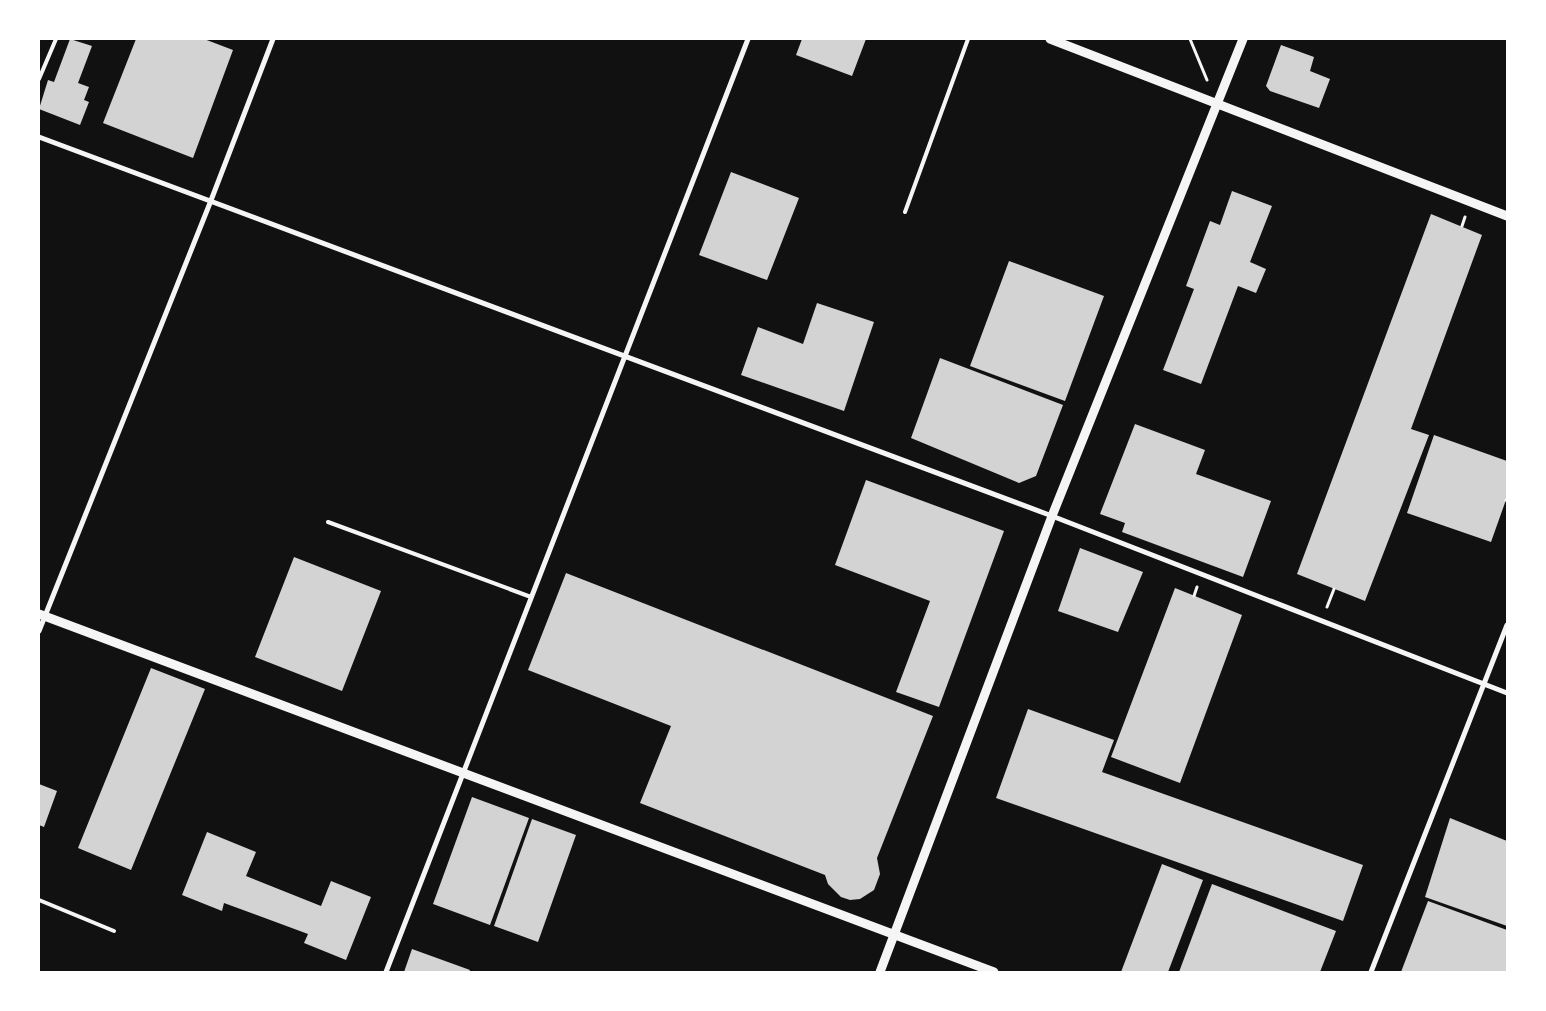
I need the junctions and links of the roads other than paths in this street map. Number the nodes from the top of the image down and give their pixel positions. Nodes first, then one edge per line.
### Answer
1 (56, 39) edge
2 (273, 39) edge
3 (748, 39) edge
4 (968, 39) edge
5 (1050, 39) edge
6 (1242, 39) edge
7 (39, 79) edge
8 (1217, 103) junction
9 (39, 137) edge
10 (210, 203) junction
11 (905, 212) dead end
12 (1507, 216) edge
13 (625, 356) junction
14 (1052, 516) junction
15 (328, 522) dead end
16 (531, 597) junction
17 (42, 615) edge
18 (1507, 625) edge
19 (39, 631) edge
20 (1484, 684) junction
21 (1507, 693) edge
22 (461, 774) junction
23 (39, 900) edge
24 (114, 930) dead end
25 (894, 935) junction
26 (386, 972) edge
27 (880, 972) edge
28 (994, 972) edge
29 (1371, 972) edge

1 - 7 lane
2 - 10 street
3 - 13 street
4 - 11 lane
5 - 8 street
6 - 8 street
8 - 12 street
8 - 14 street
9 - 10 street
10 - 13 street
10 - 17 street
13 - 14 street
13 - 16 street
14 - 20 street
14 - 25 street
15 - 16 lane
16 - 22 street
17 - 19 street
17 - 22 street
18 - 20 street
20 - 21 street
20 - 29 street
22 - 25 street
22 - 26 street
23 - 24 lane
25 - 27 street
25 - 28 street

